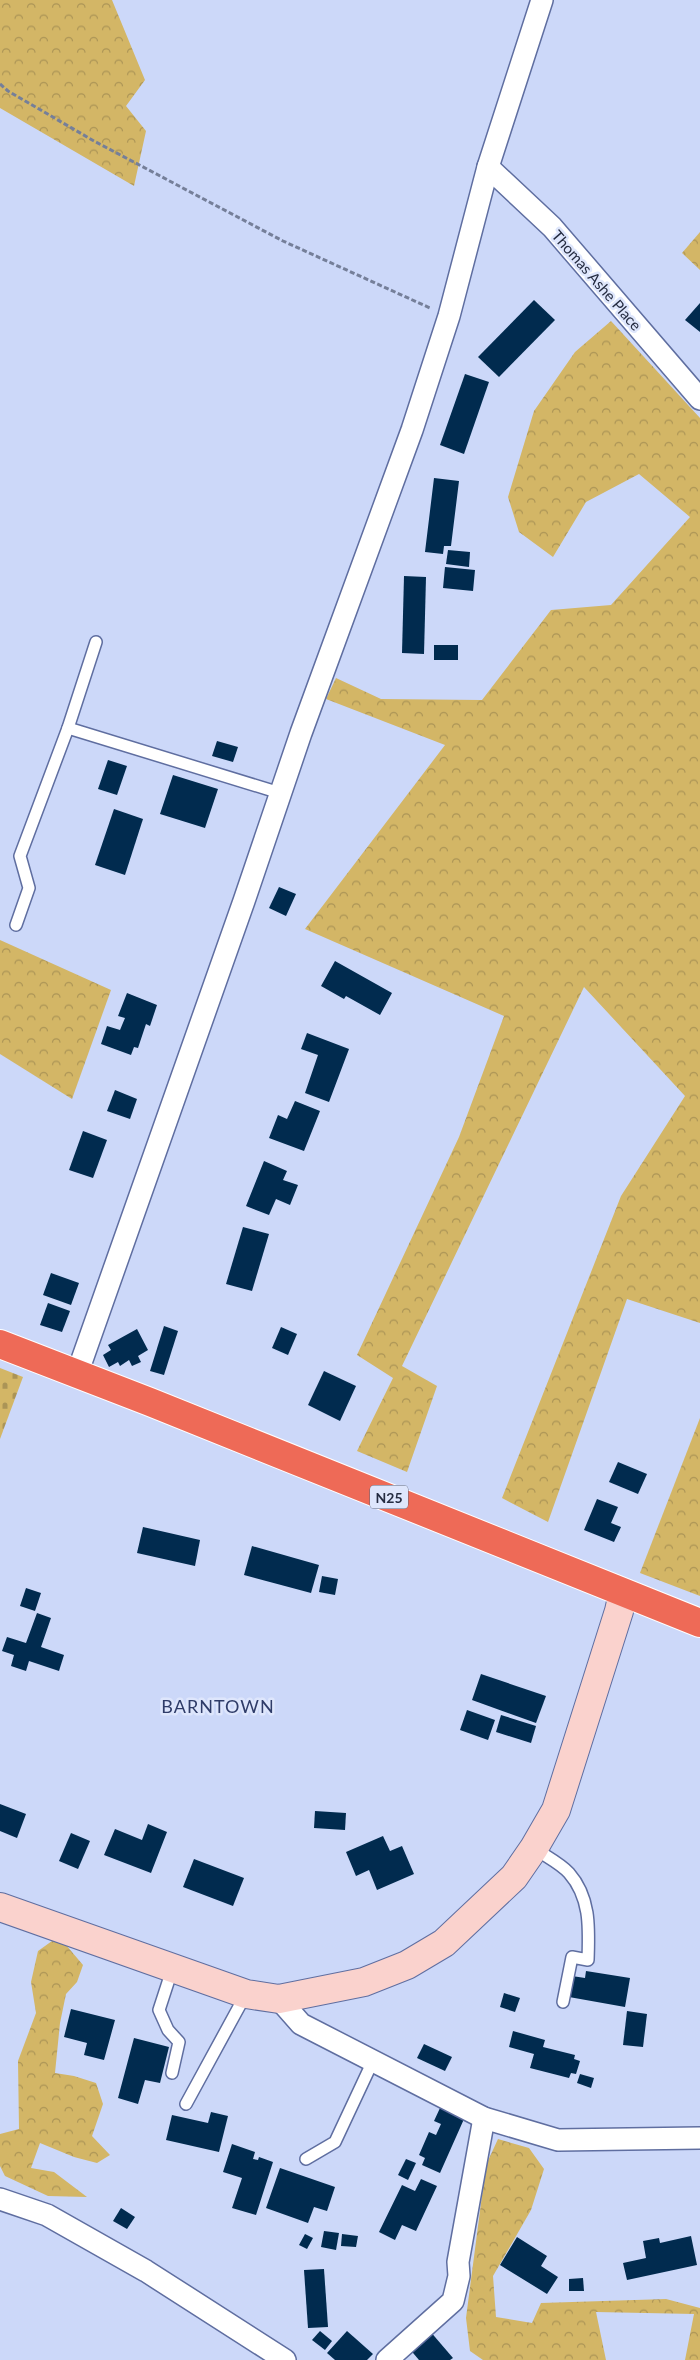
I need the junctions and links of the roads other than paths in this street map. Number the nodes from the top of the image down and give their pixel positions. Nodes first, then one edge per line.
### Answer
1 (542, 0) edge
2 (488, 167) junction
3 (700, 399) edge
4 (96, 642) dead end
5 (68, 728) junction
6 (280, 793) junction
7 (16, 925) dead end
8 (0, 1344) edge
9 (77, 1374) junction
10 (623, 1593) junction
11 (700, 1623) edge
12 (534, 1848) junction
13 (0, 1907) edge
14 (173, 1967) junction
15 (246, 1994) junction
16 (279, 1999) junction
17 (563, 2002) dead end
18 (372, 2063) junction
19 (172, 2073) dead end
20 (186, 2104) dead end
21 (484, 2118) junction
22 (700, 2138) edge
23 (306, 2159) dead end
24 (0, 2199) edge
25 (285, 2360) edge
26 (387, 2360) edge

1 - 2 street
2 - 3 street, Thomas Ashe Place
2 - 6 street
4 - 5 lane
5 - 6 lane
5 - 7 lane
6 - 9 street
8 - 9 highway, N25
9 - 10 highway, N25
10 - 11 highway, N25
10 - 12 street
12 - 16 street
12 - 17 lane
13 - 14 street
14 - 15 street
14 - 19 lane
15 - 16 street
15 - 20 lane
16 - 18 street
18 - 21 street
18 - 23 lane
21 - 22 street
21 - 26 street
24 - 25 street

